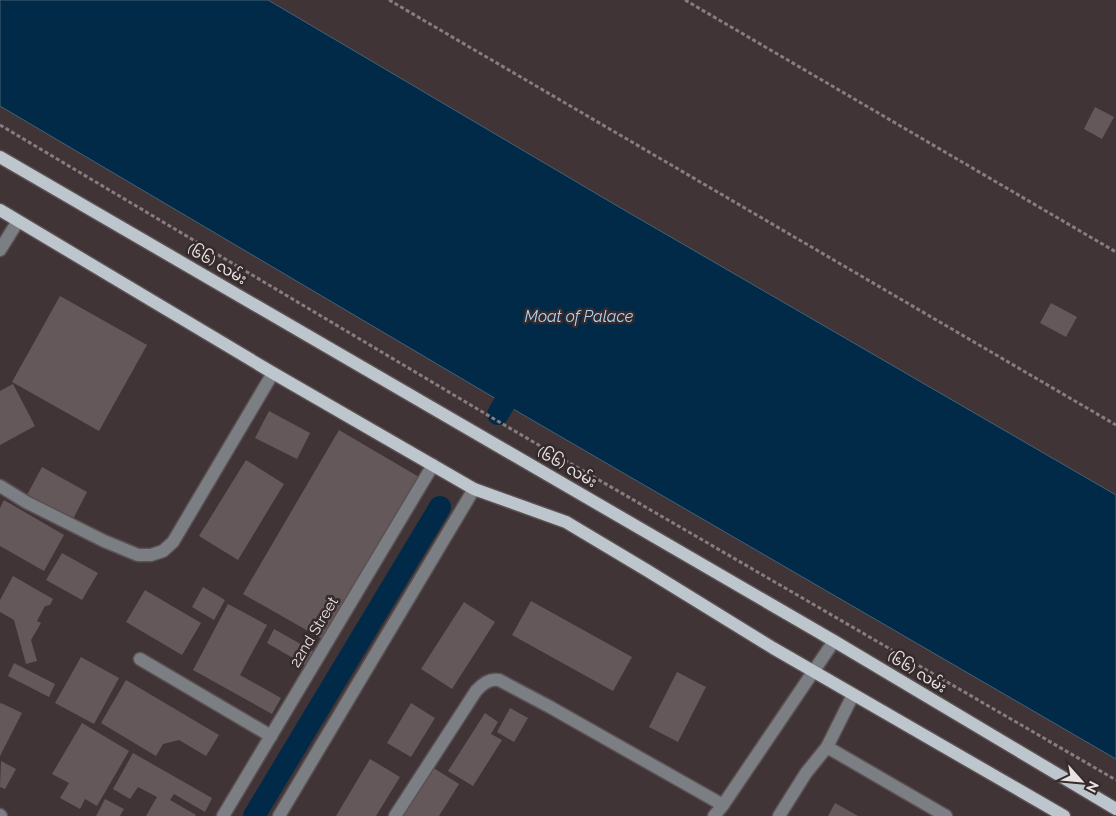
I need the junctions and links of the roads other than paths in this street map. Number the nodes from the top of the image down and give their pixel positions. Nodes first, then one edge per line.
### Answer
1 (0, 157) edge
2 (0, 210) edge
3 (18, 221) junction
4 (0, 250) edge
5 (274, 373) junction
6 (434, 465) junction
7 (0, 486) edge
8 (474, 489) junction
9 (834, 641) junction
10 (140, 659) dead end
11 (814, 671) junction
12 (853, 695) junction
13 (271, 736) junction
14 (827, 747) junction
15 (723, 805) junction
16 (1116, 809) edge
17 (223, 816) edge
18 (279, 816) edge
19 (395, 816) edge
20 (714, 816) edge
21 (779, 816) edge
22 (946, 816) edge
23 (1064, 816) edge

1 - 9 main road, (၆၆) လမ်း
2 - 3 main road
3 - 4 street
3 - 5 main road
5 - 6 main road
5 - 7 street
6 - 8 main road
6 - 13 street, 22nd Street
8 - 11 main road
8 - 18 street
9 - 11 street
9 - 16 main road, (၆၆) လမ်း
10 - 13 street
11 - 12 main road
11 - 15 street
12 - 14 street
12 - 23 main road
13 - 17 street, 22nd Street
14 - 21 street
14 - 22 street
15 - 19 street
15 - 20 street

